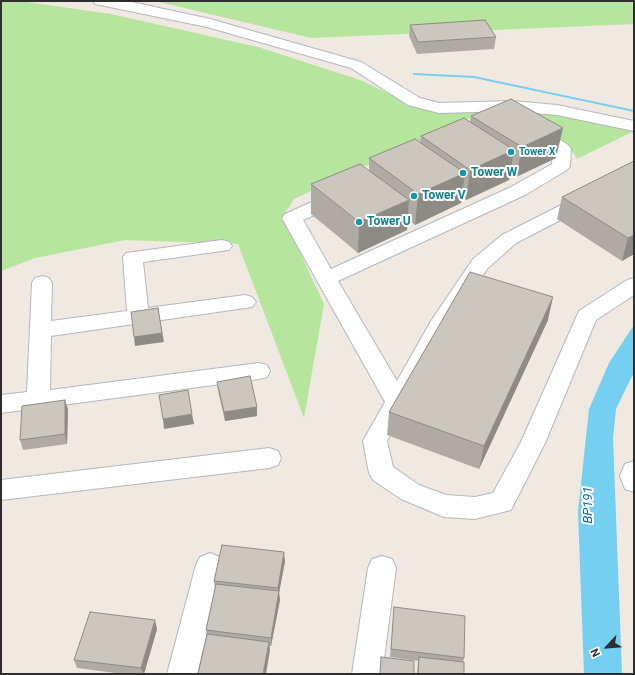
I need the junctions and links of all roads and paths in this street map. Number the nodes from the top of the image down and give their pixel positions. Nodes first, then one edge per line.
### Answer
1 (100, 1) edge
2 (142, 1) edge
3 (414, 102) junction
4 (513, 117) junction
5 (634, 126) edge
6 (634, 175) edge
7 (355, 190) edge
8 (222, 246) dead end
9 (326, 279) junction
10 (42, 283) dead end
11 (634, 285) edge
12 (245, 302) dead end
13 (138, 316) junction
14 (40, 330) junction
15 (259, 371) dead end
16 (38, 400) junction
17 (397, 402) junction
18 (1, 404) edge
19 (269, 458) dead end
20 (634, 471) edge
21 (634, 482) edge
22 (1, 490) edge
23 (210, 566) dead end
24 (382, 568) dead end
25 (182, 674) edge
26 (367, 674) edge

1 - 3 street
2 - 3 street
3 - 4 street
4 - 5 street
4 - 9 street
6 - 17 street
7 - 9 street
8 - 13 street
9 - 17 street
10 - 14 street
11 - 17 street
12 - 13 street
13 - 14 street
14 - 16 street
15 - 16 street
16 - 18 street
19 - 22 street
20 - 21 street
23 - 25 street
24 - 26 street

